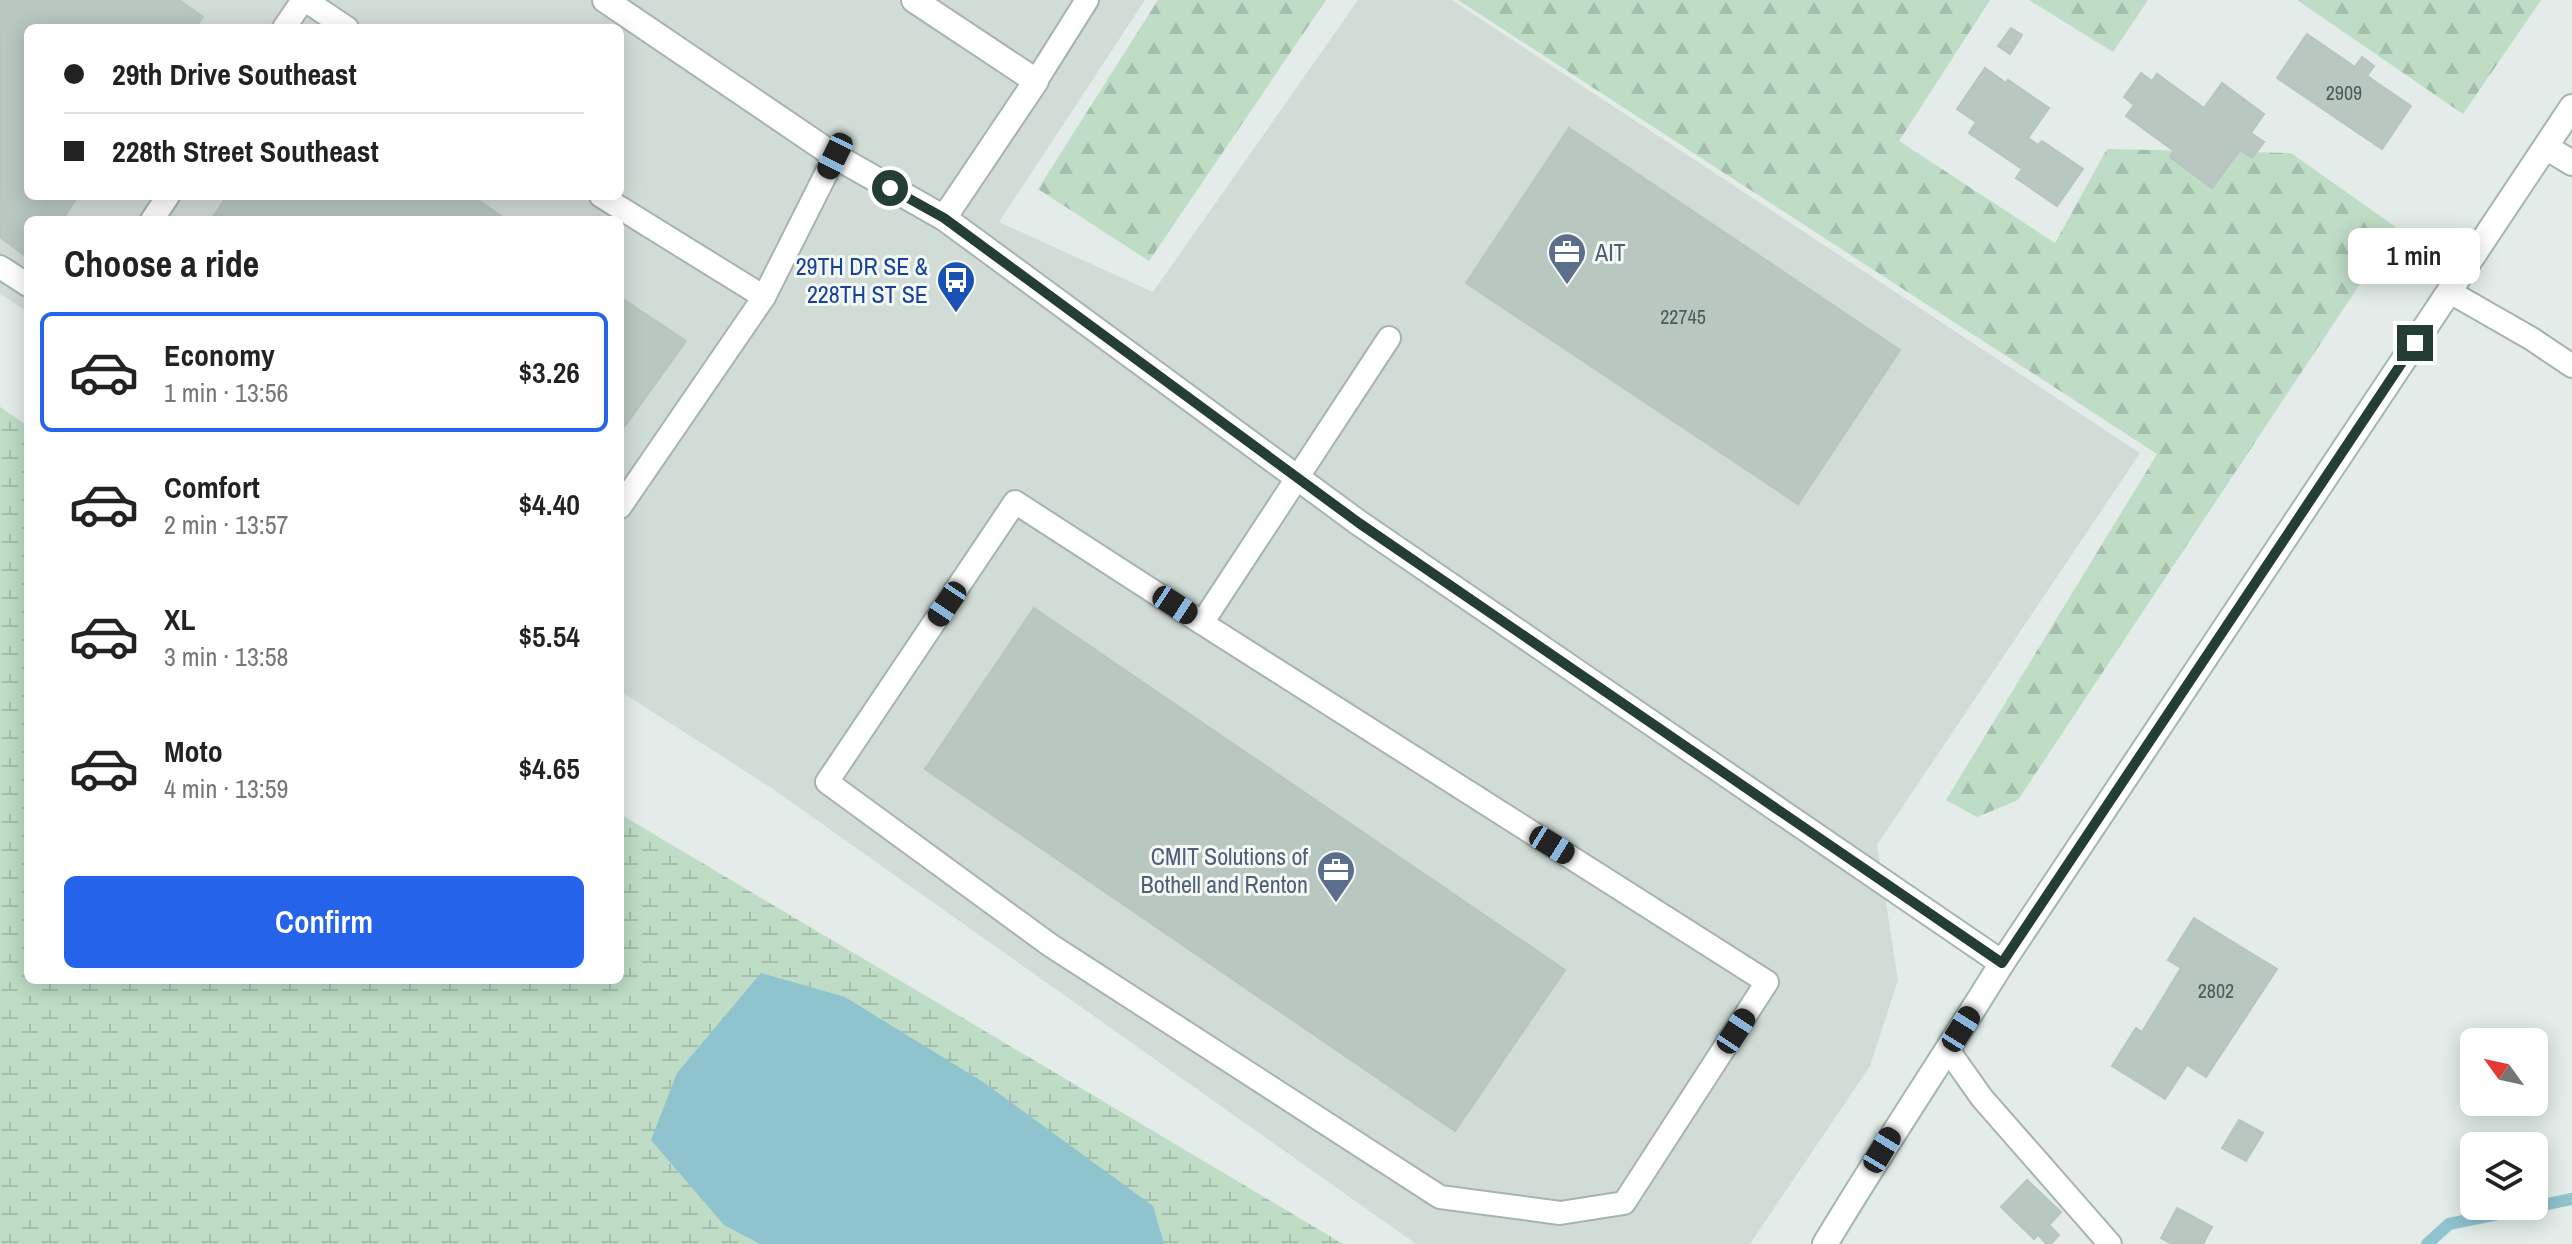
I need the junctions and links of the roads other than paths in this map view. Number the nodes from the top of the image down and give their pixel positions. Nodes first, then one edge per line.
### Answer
1 (304, 0) edge
2 (605, 0) edge
3 (914, 0) edge
4 (1087, 0) edge
5 (287, 24) edge
6 (341, 24) edge
7 (1036, 81) junction
8 (2572, 107) edge
9 (2546, 147) junction
10 (835, 156) junction
11 (2572, 163) edge
12 (607, 200) edge
13 (944, 218) junction
14 (0, 267) edge
15 (24, 282) edge
16 (2450, 292) junction
17 (764, 297) junction
18 (1389, 338) dead end
19 (2572, 366) edge
20 (1296, 477) junction
21 (624, 501) edge
22 (1202, 623) junction
23 (2002, 963) junction
24 (1948, 1050) junction
25 (1825, 1244) edge
26 (2110, 1244) edge

1 - 5 lane
1 - 6 lane
2 - 10 street
3 - 7 street
4 - 7 lane
7 - 13 street
8 - 9 street
9 - 11 street
9 - 16 street
10 - 13 street
10 - 17 lane
12 - 17 lane
13 - 20 street
14 - 15 lane
16 - 19 lane
16 - 23 street
17 - 21 lane
18 - 20 lane
20 - 22 lane
20 - 23 street
22 - 22 lane
23 - 24 street
24 - 25 street
24 - 26 lane

